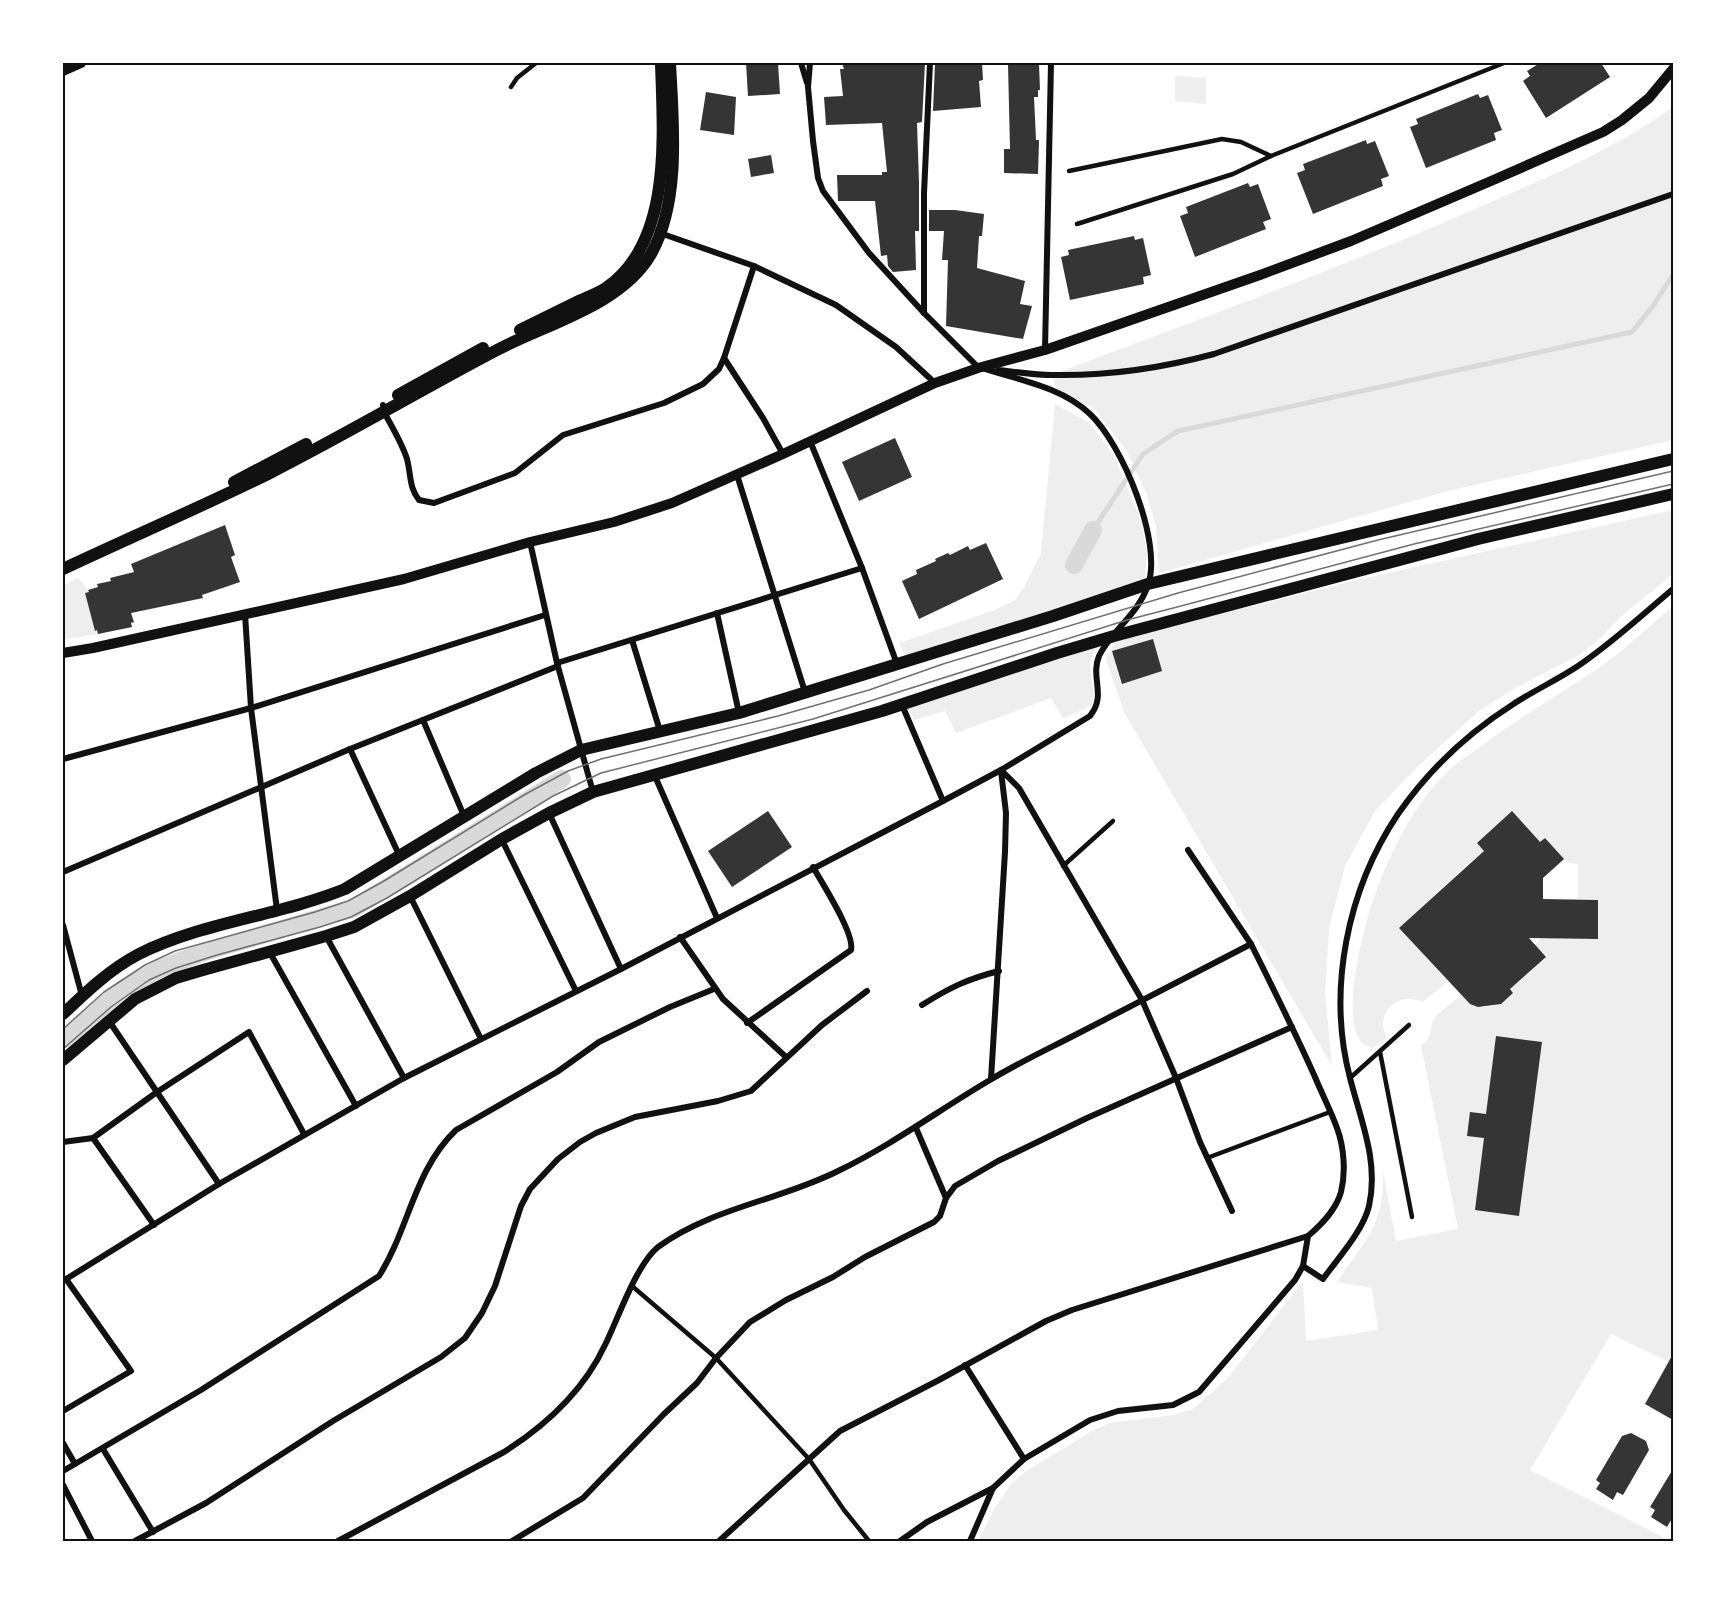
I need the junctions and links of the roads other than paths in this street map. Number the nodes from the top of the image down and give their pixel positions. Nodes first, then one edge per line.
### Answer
1 (81, 63) edge
2 (536, 63) edge
3 (661, 63) edge
4 (670, 63) edge
5 (801, 63) edge
6 (810, 63) edge
7 (930, 63) edge
8 (1051, 63) edge
9 (1504, 63) edge
10 (1673, 69) edge
11 (63, 71) edge
12 (511, 87) dead end
13 (808, 87) junction
14 (1271, 156) junction
15 (1069, 171) dead end
16 (1673, 194) edge
17 (1077, 224) dead end
18 (660, 233) junction
19 (754, 266) junction
20 (924, 313) junction
21 (1045, 350) junction
22 (724, 358) junction
23 (980, 368) junction
24 (935, 383) junction
25 (383, 408) junction
26 (810, 441) junction
27 (783, 454) junction
28 (1673, 459) edge
29 (737, 475) junction
30 (1673, 494) edge
31 (530, 542) junction
32 (63, 562) edge
33 (862, 568) junction
34 (63, 569) edge
35 (1148, 584) junction
36 (1673, 589) edge
37 (775, 596) junction
38 (245, 613) junction
39 (717, 613) junction
40 (545, 615) junction
41 (1114, 636) junction
42 (632, 640) junction
43 (63, 653) edge
44 (557, 664) junction
45 (897, 665) junction
46 (805, 693) junction
47 (902, 705) junction
48 (251, 708) junction
49 (739, 713) junction
50 (423, 720) junction
51 (660, 732) junction
52 (350, 748) junction
53 (581, 750) junction
54 (63, 759) edge
55 (1001, 770) junction
56 (654, 774) junction
57 (261, 788) junction
58 (593, 792) junction
59 (943, 801) junction
60 (549, 813) junction
61 (464, 816) junction
62 (1113, 822) dead end
63 (502, 839) junction
64 (1188, 850) dead end
65 (400, 856) junction
66 (1063, 866) junction
67 (813, 867) junction
68 (63, 872) edge
69 (410, 896) junction
70 (277, 910) junction
71 (717, 918) junction
72 (63, 925) edge
73 (326, 936) junction
74 (680, 937) junction
75 (1251, 944) junction
76 (268, 951) junction
77 (621, 969) junction
78 (999, 971) junction
79 (714, 989) junction
80 (576, 991) junction
81 (867, 991) dead end
82 (82, 996) junction
83 (1142, 1000) junction
84 (922, 1005) dead end
85 (63, 1014) edge
86 (109, 1021) junction
87 (747, 1023) junction
88 (1409, 1025) dead end
89 (1292, 1027) junction
90 (481, 1039) junction
91 (1380, 1052) junction
92 (786, 1057) junction
93 (63, 1060) edge
94 (404, 1078) junction
95 (1176, 1078) junction
96 (1350, 1078) junction
97 (991, 1079) junction
98 (157, 1092) junction
99 (356, 1106) junction
100 (1330, 1112) junction
101 (916, 1128) junction
102 (304, 1134) junction
103 (93, 1138) junction
104 (63, 1142) edge
105 (1207, 1158) junction
106 (219, 1184) junction
107 (946, 1198) junction
108 (1232, 1211) dead end
109 (1412, 1217) dead end
110 (154, 1225) junction
111 (1308, 1236) junction
112 (1303, 1266) junction
113 (65, 1280) edge
114 (632, 1286) junction
115 (716, 1358) junction
116 (965, 1365) junction
117 (63, 1411) edge
118 (63, 1443) edge
119 (103, 1449) junction
120 (809, 1459) junction
121 (1024, 1459) junction
122 (75, 1464) junction
123 (63, 1471) edge
124 (63, 1485) edge
125 (993, 1488) junction
126 (153, 1532) junction
127 (92, 1541) edge
128 (135, 1541) edge
129 (338, 1541) edge
130 (512, 1541) edge
131 (719, 1541) edge
132 (869, 1541) edge
133 (900, 1541) edge
134 (970, 1541) edge

1 - 11 street
2 - 12 lane
3 - 25 main road
4 - 18 main road
5 - 13 street
6 - 13 street
7 - 20 street
8 - 21 street
9 - 14 lane
10 - 21 street
13 - 20 street
14 - 15 lane
14 - 17 lane
16 - 23 street
18 - 19 street
18 - 25 main road
19 - 22 street
19 - 24 street
20 - 23 street
21 - 23 street
22 - 25 street
22 - 27 street
23 - 24 street
23 - 35 street
24 - 26 street
25 - 32 main road
25 - 34 main road
26 - 27 street
26 - 33 street
27 - 29 street
28 - 35 main road
29 - 31 street
29 - 37 street
30 - 41 main road
31 - 38 street
31 - 40 street
33 - 37 street
33 - 45 street
35 - 41 street
35 - 45 main road
36 - 96 street
37 - 39 street
37 - 46 street
38 - 43 street
38 - 48 street
39 - 42 street
39 - 49 street
40 - 44 street
40 - 48 street
41 - 47 main road
41 - 55 street
42 - 44 street
42 - 51 street
44 - 50 street
44 - 53 street
45 - 46 main road
46 - 49 main road
47 - 56 main road
47 - 59 street
48 - 54 street
48 - 57 street
49 - 51 main road
50 - 52 street
50 - 61 street
51 - 53 main road
52 - 57 street
52 - 65 street
53 - 58 street
53 - 61 main road
55 - 59 street
55 - 66 street
55 - 78 street
56 - 58 main road
56 - 71 street
57 - 68 street
57 - 70 street
58 - 60 main road
59 - 67 street
60 - 63 main road
60 - 77 street
61 - 65 main road
62 - 66 lane
63 - 69 main road
63 - 80 street
64 - 75 street
65 - 70 main road
66 - 83 street
67 - 71 street
67 - 87 street
69 - 73 main road
69 - 90 street
70 - 82 main road
71 - 74 street
72 - 82 street
73 - 76 main road
73 - 94 street
74 - 77 street
74 - 79 street
75 - 83 street
75 - 89 street
76 - 86 main road
76 - 99 street
77 - 80 street
78 - 84 street
78 - 97 street
79 - 87 street
79 - 119 street
80 - 90 street
81 - 92 street
82 - 85 main road
83 - 95 street
83 - 97 street
86 - 93 main road
86 - 98 street
87 - 92 street
88 - 91 lane
89 - 95 street
89 - 100 street
90 - 94 street
91 - 96 lane
91 - 109 lane
92 - 126 street
94 - 99 street
95 - 105 street
95 - 107 street
96 - 112 street
97 - 101 street
98 - 102 street
98 - 103 street
98 - 106 street
99 - 102 street
100 - 105 lane
100 - 111 street
101 - 107 street
101 - 114 street
102 - 106 street
103 - 104 street
103 - 110 street
105 - 108 street
106 - 110 street
107 - 115 street
110 - 113 street
111 - 112 street
111 - 116 street
112 - 121 street
113 - 117 street
114 - 115 lane
114 - 129 street
115 - 120 lane
115 - 130 street
116 - 120 street
116 - 121 street
118 - 122 street
119 - 122 street
119 - 126 street
120 - 131 street
120 - 132 lane
121 - 125 street
122 - 123 street
124 - 127 street
125 - 133 street
125 - 134 street
126 - 128 street

